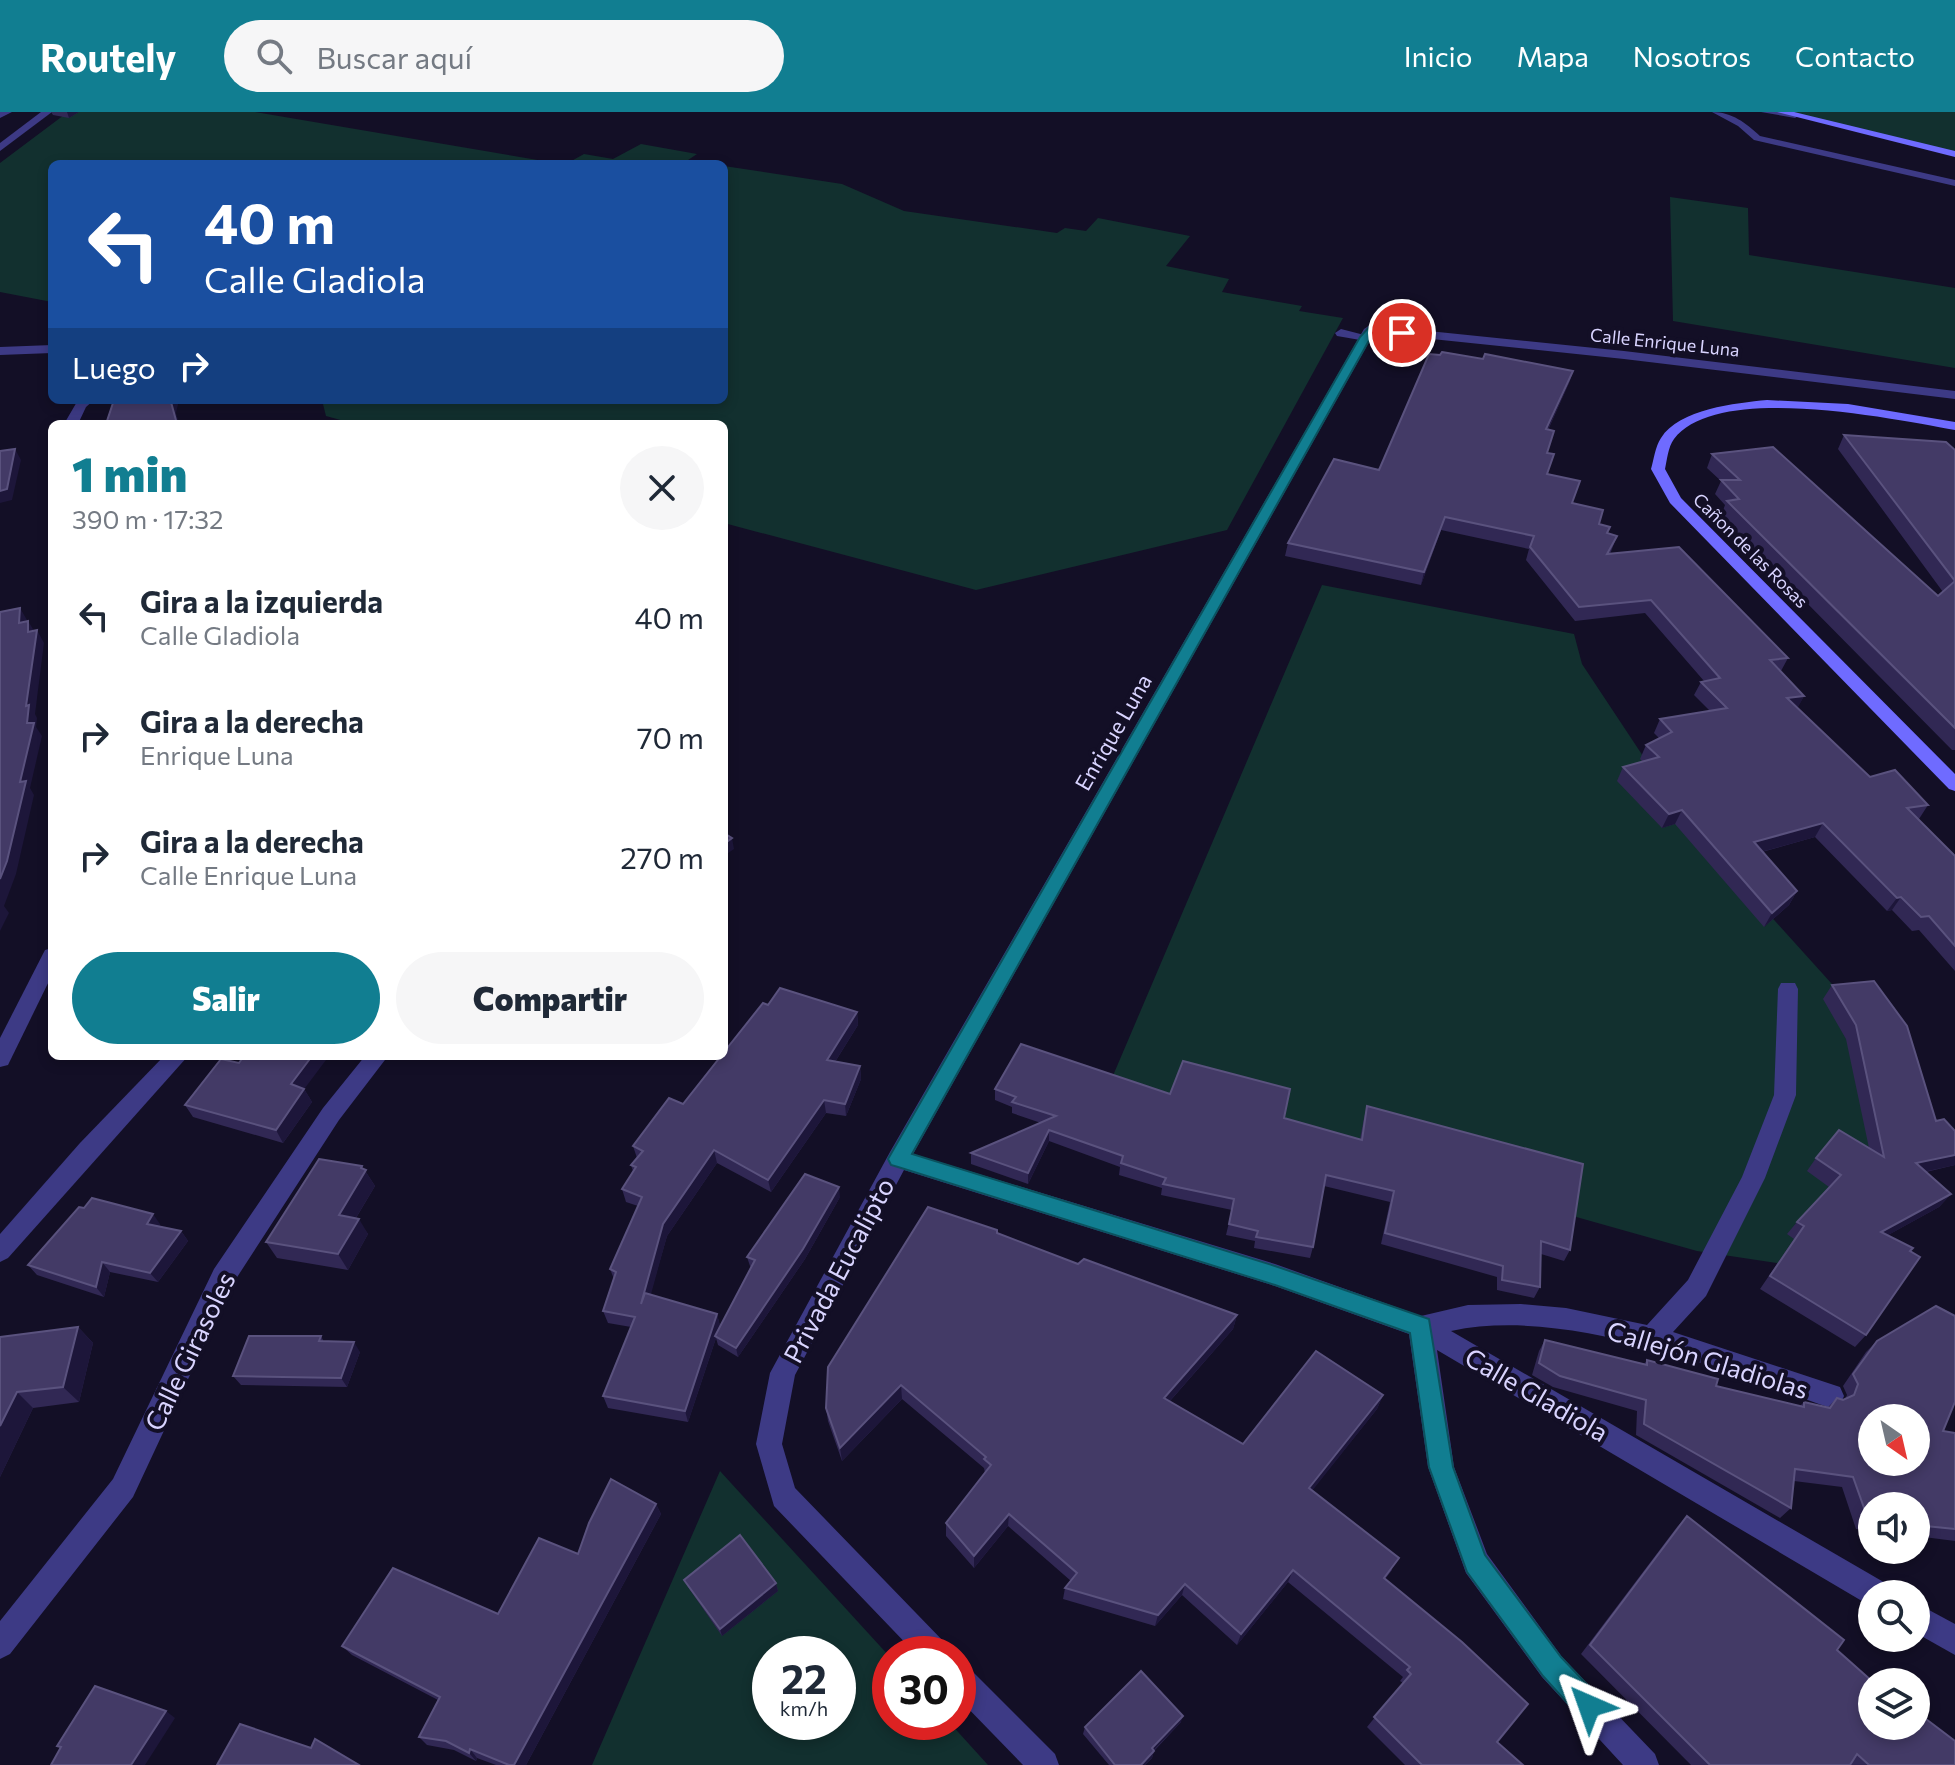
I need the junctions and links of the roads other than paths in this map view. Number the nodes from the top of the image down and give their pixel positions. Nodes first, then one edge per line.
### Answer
1 (7, 112) edge
2 (47, 112) edge
3 (1717, 112) edge
4 (1766, 112) edge
5 (1782, 112) edge
6 (0, 115) edge
7 (1795, 115) junction
8 (0, 148) edge
9 (1955, 154) edge
10 (1955, 183) edge
11 (1341, 333) dead end
12 (1368, 333) junction
13 (48, 349) edge
14 (0, 351) edge
15 (1955, 395) edge
16 (1955, 426) edge
17 (1955, 785) edge
18 (48, 963) edge
19 (1788, 989) dead end
20 (0, 1059) edge
21 (173, 1060) edge
22 (374, 1060) edge
23 (898, 1159) junction
24 (0, 1251) edge
25 (1421, 1327) junction
26 (1652, 1337) junction
27 (1831, 1396) dead end
28 (1858, 1583) edge
29 (1930, 1625) edge
30 (919, 1636) edge
31 (1955, 1640) edge
32 (0, 1644) edge
33 (976, 1695) edge
34 (1044, 1765) edge
35 (1644, 1765) edge

1 - 6 street
2 - 8 street
3 - 10 street
4 - 7 street
5 - 7 main road
7 - 9 main road
11 - 12 street, Calle Enrique Luna
12 - 15 street, Calle Enrique Luna
12 - 23 street, Enrique Luna
13 - 14 street
16 - 17 main road, Cañon de las Rosas
18 - 20 street
19 - 26 street
21 - 24 street
22 - 32 street, Calle Girasoles
23 - 25 street, Calle Gladiola
23 - 30 street, Privada Eucalipto
25 - 26 street, Callejón Gladiolas
25 - 28 street, Calle Gladiola
25 - 35 street
26 - 27 street, Callejón Gladiolas
29 - 31 street
33 - 34 street

